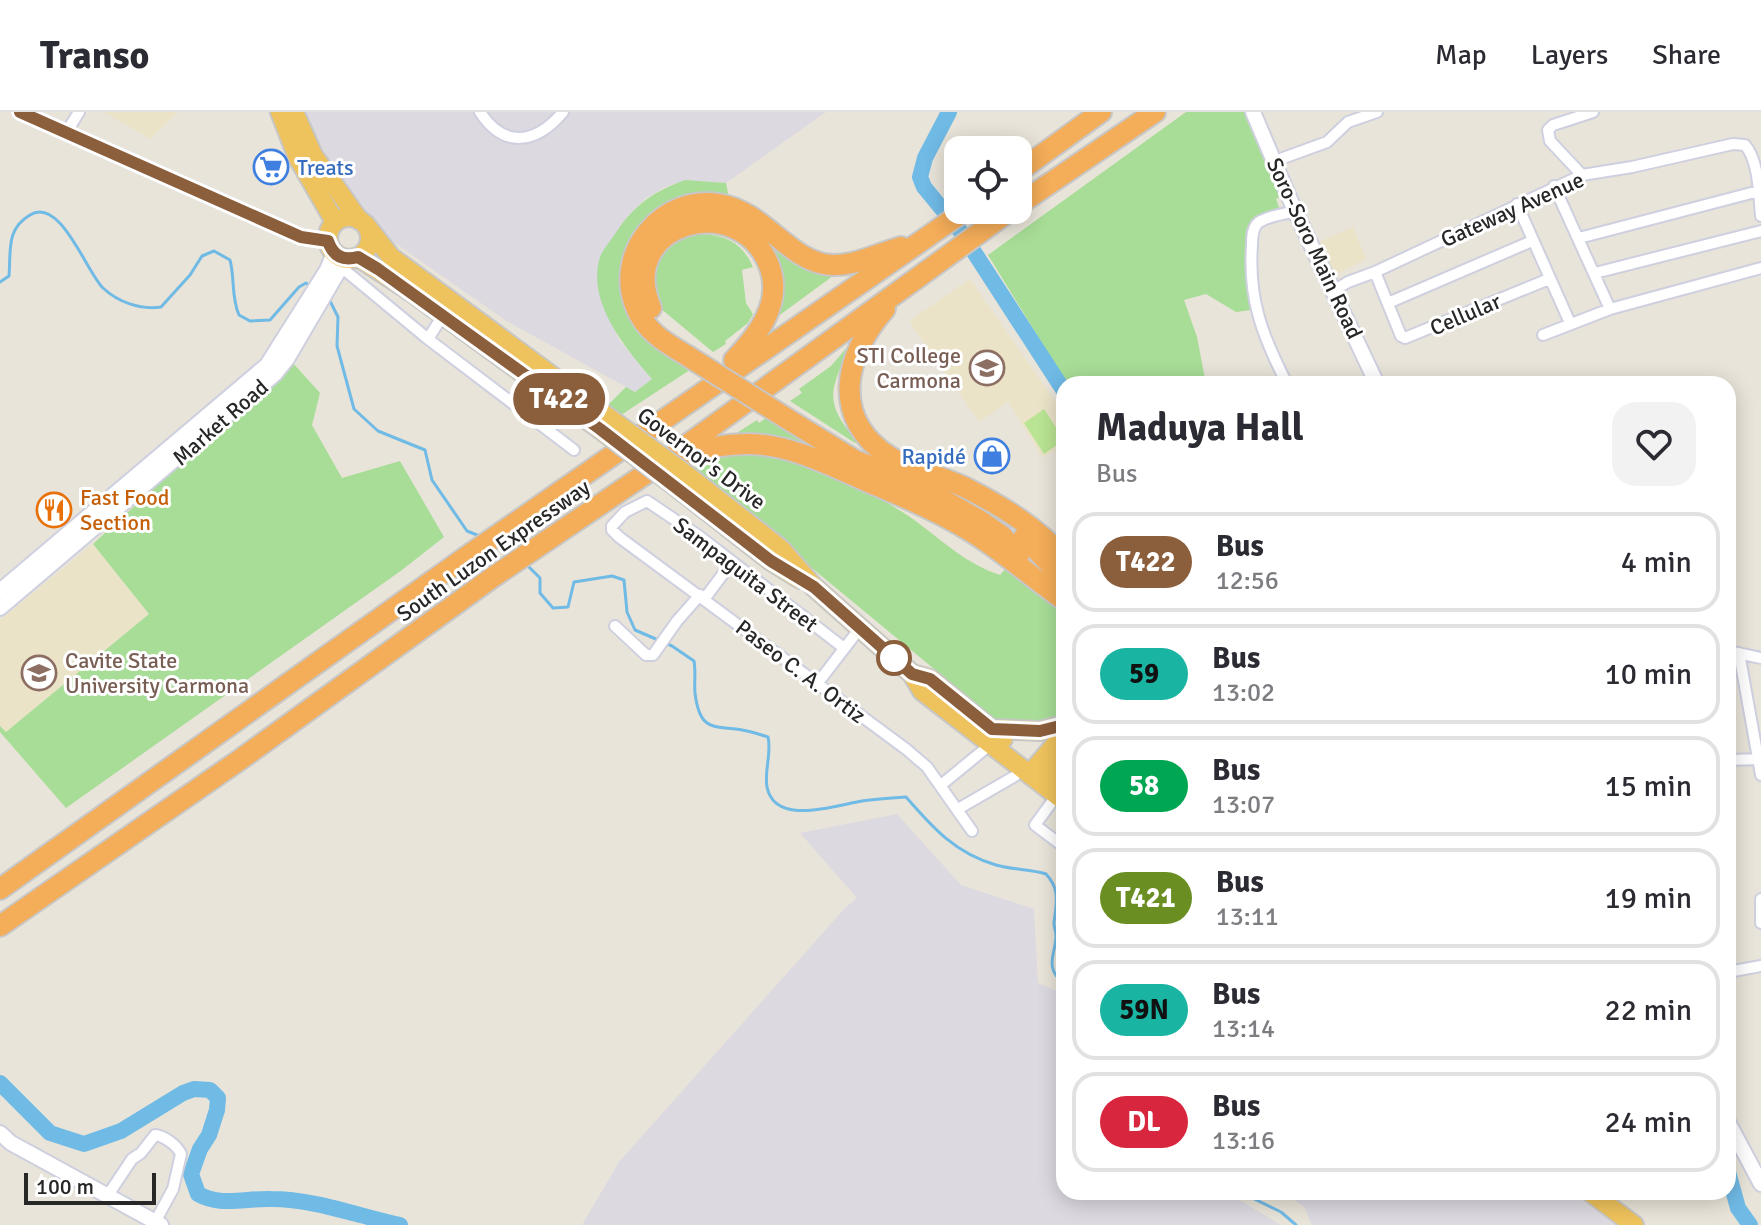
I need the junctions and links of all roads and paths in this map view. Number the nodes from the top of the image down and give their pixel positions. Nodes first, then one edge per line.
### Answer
1 (20, 112) edge
2 (79, 112) edge
3 (280, 112) edge
4 (294, 112) edge
5 (480, 112) edge
6 (563, 112) edge
7 (1101, 112) edge
8 (1155, 112) edge
9 (1253, 112) edge
10 (1377, 112) edge
11 (1593, 112) edge
12 (66, 133) junction
13 (1275, 161) junction
14 (1032, 162) edge
15 (1582, 175) junction
16 (1554, 186) junction
17 (1759, 191) junction
18 (1032, 195) edge
19 (1517, 204) junction
20 (1295, 211) junction
21 (1761, 216) edge
22 (335, 222) junction
23 (363, 222) junction
24 (945, 224) edge
25 (990, 224) edge
26 (1761, 231) edge
27 (1579, 238) junction
28 (923, 239) junction
29 (1532, 241) junction
30 (339, 260) junction
31 (1761, 268) edge
32 (1375, 272) junction
33 (1595, 273) junction
34 (1549, 279) junction
35 (904, 288) junction
36 (1333, 291) junction
37 (1388, 303) junction
38 (1610, 309) junction
39 (443, 315) junction
40 (1570, 323) junction
41 (1543, 335) dead end
42 (428, 339) junction
43 (691, 351) junction
44 (1283, 376) edge
45 (1373, 376) edge
46 (702, 394) junction
47 (791, 414) junction
48 (606, 424) junction
49 (574, 450) dead end
50 (887, 456) junction
51 (666, 460) junction
52 (908, 480) junction
53 (647, 501) joint
54 (1056, 550) edge
55 (54, 554) junction
56 (732, 562) junction
57 (1056, 570) edge
58 (1042, 585) junction
59 (0, 591) edge
60 (1056, 595) edge
61 (702, 596) junction
62 (0, 608) edge
63 (615, 626) dead end
64 (860, 628) junction
65 (844, 648) junction
66 (1736, 653) edge
67 (1761, 658) edge
68 (1736, 664) edge
69 (817, 684) junction
70 (1056, 727) edge
71 (991, 737) junction
72 (1056, 755) edge
73 (1760, 759) edge
74 (1736, 760) edge
75 (1761, 775) edge
76 (1046, 782) edge
77 (941, 785) junction
78 (958, 809) junction
79 (972, 831) dead end
80 (1056, 841) edge
81 (0, 889) edge
82 (1761, 899) edge
83 (1761, 923) edge
84 (0, 926) edge
85 (1761, 966) edge
86 (1736, 971) edge
87 (1736, 1137) edge
88 (4, 1143) edge
89 (1761, 1184) edge
90 (108, 1195) junction
91 (1601, 1200) edge
92 (158, 1224) edge
93 (1634, 1225) edge

1 - 12 main road
2 - 12 street
3 - 22 highway
4 - 23 highway, Governor's Drive
5 - 6 street
7 - 14 highway
8 - 18 highway
9 - 13 main road, Soro-Soro Main Road
10 - 13 street
11 - 15 street
12 - 30 main road
13 - 20 main road, Soro-Soro Main Road
15 - 16 street, Gateway Avenue
15 - 17 street, Gateway Avenue
16 - 19 street, Gateway Avenue
16 - 27 street
17 - 21 street
17 - 27 street
19 - 29 street
19 - 32 street, Gateway Avenue
20 - 36 main road, Soro-Soro Main Road
20 - 44 street
22 - 23 highway
22 - 30 highway
23 - 30 highway
23 - 48 highway, Governor's Drive
24 - 28 highway, South Luzon Expressway
25 - 35 highway, South Luzon Expressway
26 - 33 street
27 - 33 street
28 - 43 highway
28 - 46 highway, South Luzon Expressway
29 - 34 street
29 - 37 street
30 - 39 highway, Governor's Drive
30 - 42 street
30 - 55 main road, Market Road
31 - 38 street
32 - 36 street, Gateway Avenue
32 - 37 street, Cellular
33 - 38 street
34 - 37 street, Cellular
34 - 40 street
35 - 50 highway
35 - 51 highway, South Luzon Expressway
36 - 45 main road, Soro-Soro Main Road
38 - 40 street
39 - 42 street
39 - 48 highway, Governor's Drive
40 - 41 street
42 - 49 street
43 - 46 highway
43 - 47 highway, bridge
46 - 81 highway, South Luzon Expressway
47 - 50 highway
47 - 52 highway
48 - 64 highway, Governor's Drive, bridge
50 - 54 highway
51 - 58 highway
51 - 84 highway, South Luzon Expressway
52 - 57 highway
52 - 58 highway
53 - 56 street, Sampaguita Street
53 - 61 street, Paseo C. A. Ortiz
55 - 59 main road
55 - 62 main road
56 - 61 street
56 - 65 street, Sampaguita Street
58 - 60 highway
61 - 63 street
61 - 69 street, Paseo C. A. Ortiz
64 - 65 street
64 - 71 highway, Governor's Drive
65 - 69 street
66 - 67 street
68 - 73 street
69 - 77 street, Paseo C. A. Ortiz
70 - 71 highway
71 - 76 highway, Governor's Drive
71 - 77 street
72 - 76 highway
73 - 74 street
73 - 75 street
76 - 78 street
76 - 80 street
77 - 78 street, Paseo C. A. Ortiz
78 - 79 street, Paseo C. A. Ortiz
82 - 83 street
85 - 86 street
87 - 89 main road
88 - 90 main road
90 - 92 main road
90 - 92 street
91 - 93 highway

